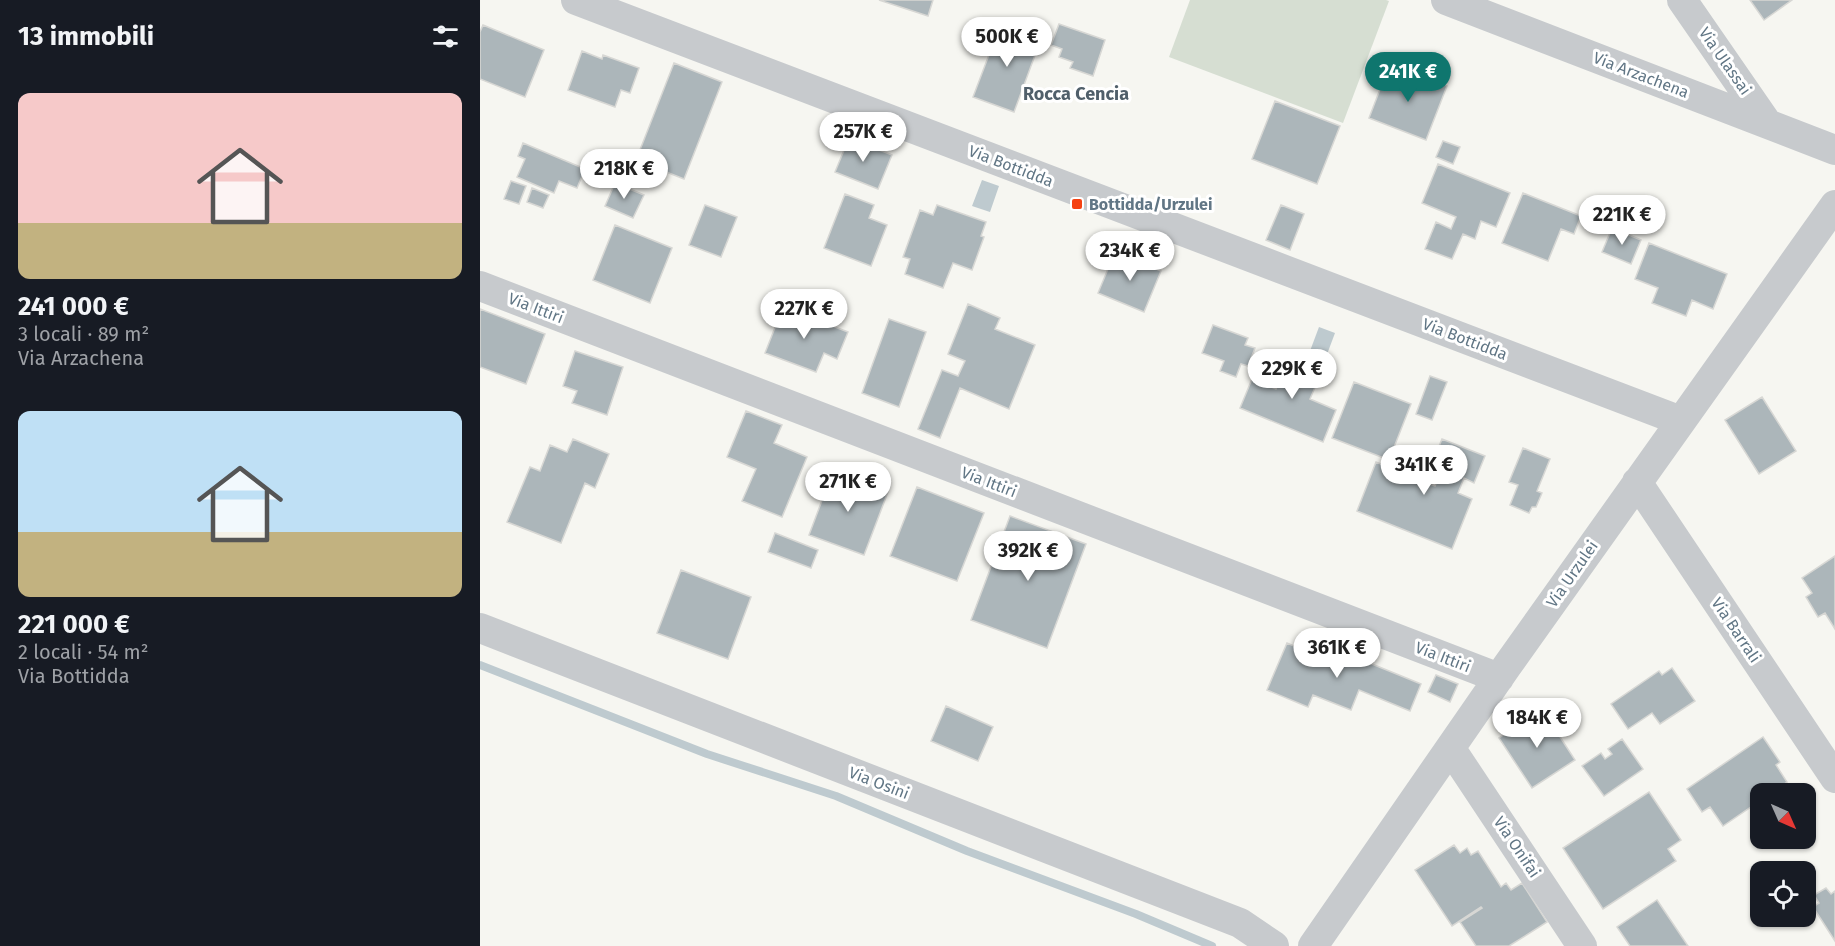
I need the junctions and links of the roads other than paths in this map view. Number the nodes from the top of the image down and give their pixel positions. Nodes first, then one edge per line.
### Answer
1 (576, 0) edge
2 (1446, 0) edge
3 (1682, 0) edge
4 (1767, 123) junction
5 (1835, 150) edge
6 (1833, 213) edge
7 (480, 286) edge
8 (1681, 421) junction
9 (1637, 482) junction
10 (480, 628) edge
11 (1499, 678) junction
12 (1451, 749) junction
13 (1835, 778) edge
14 (1274, 946) edge
15 (1313, 946) edge
16 (1582, 946) edge

1 - 8 street, Via Bottidda
2 - 4 street, Via Arzachena
3 - 4 street, Via Ulassai
4 - 5 street, Via Arzachena
6 - 8 street, Via Urzulei
7 - 11 street, Via Ittiri
8 - 9 street, Via Urzulei
9 - 11 street, Via Urzulei
9 - 13 street, Via Barrali
10 - 14 street, Via Osini
11 - 12 street, Via Urzulei
12 - 15 street, Via Urzulei
12 - 16 street, Via Onifai

